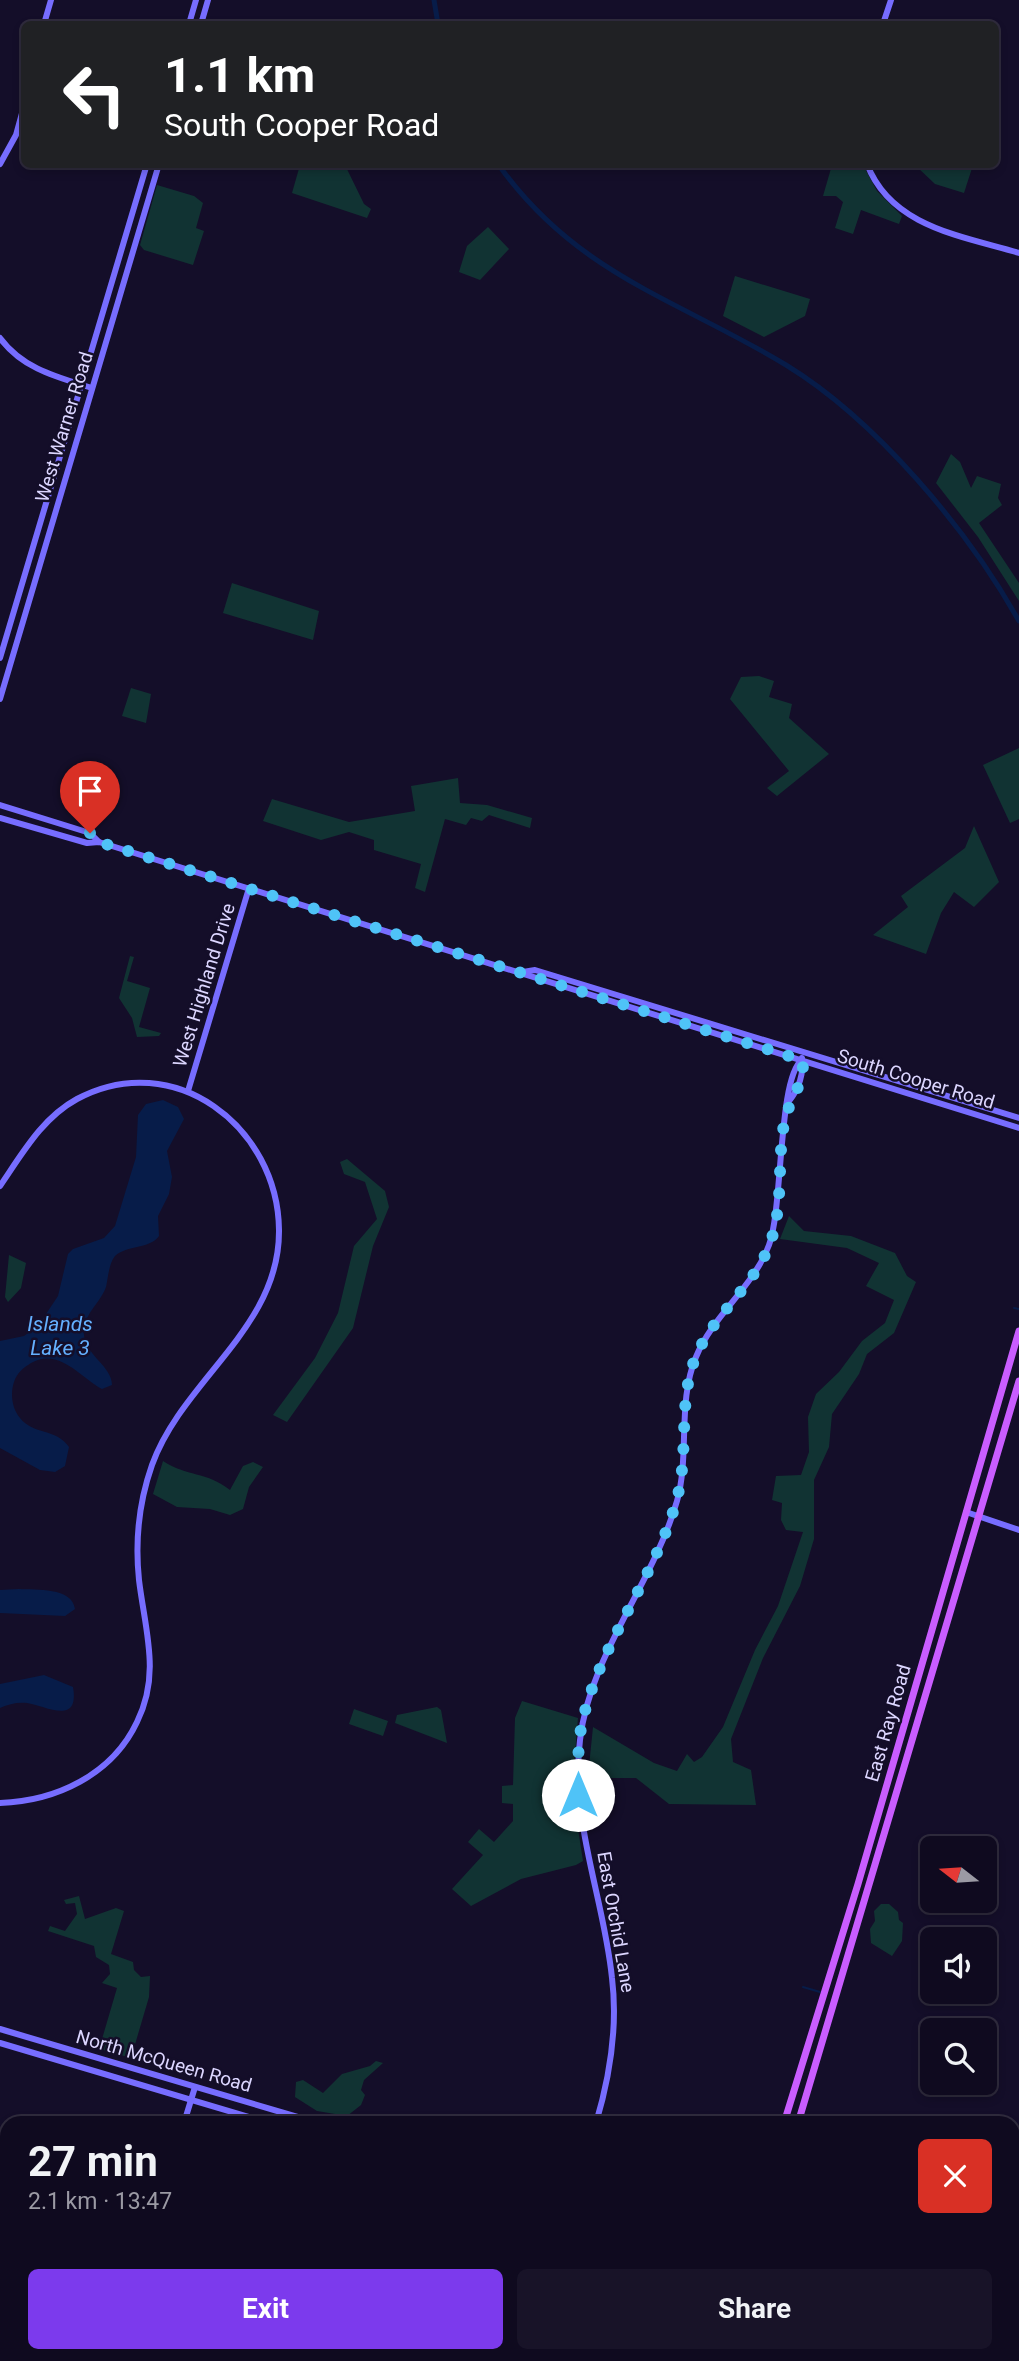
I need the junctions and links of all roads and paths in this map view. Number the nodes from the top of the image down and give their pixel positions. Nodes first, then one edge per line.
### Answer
1 (51, 0) edge
2 (196, 0) edge
3 (208, 0) edge
4 (891, 0) edge
5 (45, 21) edge
6 (190, 21) edge
7 (202, 21) edge
8 (884, 21) edge
9 (21, 117) edge
10 (0, 164) edge
11 (146, 168) edge
12 (158, 168) edge
13 (868, 168) edge
14 (1019, 253) edge
15 (0, 338) edge
16 (82, 385) junction
17 (92, 388) junction
18 (4, 645) junction
19 (15, 646) junction
20 (0, 658) edge
21 (0, 699) edge
22 (0, 805) edge
23 (0, 818) edge
24 (99, 842) junction
25 (249, 888) junction
26 (803, 1056) junction
27 (188, 1091) junction
28 (942, 1095) junction
29 (940, 1103) junction
30 (1019, 1118) edge
31 (1019, 1128) edge
32 (0, 1185) edge
33 (1019, 1331) edge
34 (1019, 1381) edge
35 (966, 1512) junction
36 (979, 1516) junction
37 (1019, 1530) edge
38 (0, 1803) edge
39 (0, 2029) edge
40 (0, 2043) edge
41 (195, 2087) junction
42 (191, 2100) junction
43 (186, 2116) edge
44 (245, 2116) edge
45 (294, 2116) edge
46 (598, 2116) edge
47 (788, 2116) edge
48 (799, 2116) edge

1 - 5 main road
2 - 6 main road
3 - 7 main road
4 - 8 main road
9 - 10 main road
11 - 16 main road, West Warner Road
12 - 17 main road, West Warner Road
13 - 14 main road
15 - 16 main road
16 - 17 main road
16 - 18 main road, West Warner Road
17 - 19 main road, West Warner Road
18 - 19 main road
18 - 20 main road, West Warner Road
19 - 21 main road, West Warner Road
22 - 24 main road, South Cooper Road
23 - 24 main road, South Cooper Road
24 - 25 main road, South Cooper Road
25 - 26 main road, South Cooper Road
25 - 27 main road, West Highland Drive
26 - 28 main road, South Cooper Road
26 - 29 main road, South Cooper Road
26 - 46 main road, East Orchid Lane
27 - 32 main road
27 - 38 main road
28 - 29 main road
28 - 30 main road, South Cooper Road
29 - 31 main road, South Cooper Road
33 - 35 main road, East Ray Road
34 - 36 main road, East Ray Road
35 - 36 main road
35 - 47 main road, East Ray Road
36 - 37 main road
36 - 48 main road, East Ray Road
39 - 41 main road, North McQueen Road
40 - 42 main road, North McQueen Road
41 - 42 main road
41 - 45 main road, North McQueen Road
42 - 43 main road
42 - 44 main road, North McQueen Road

